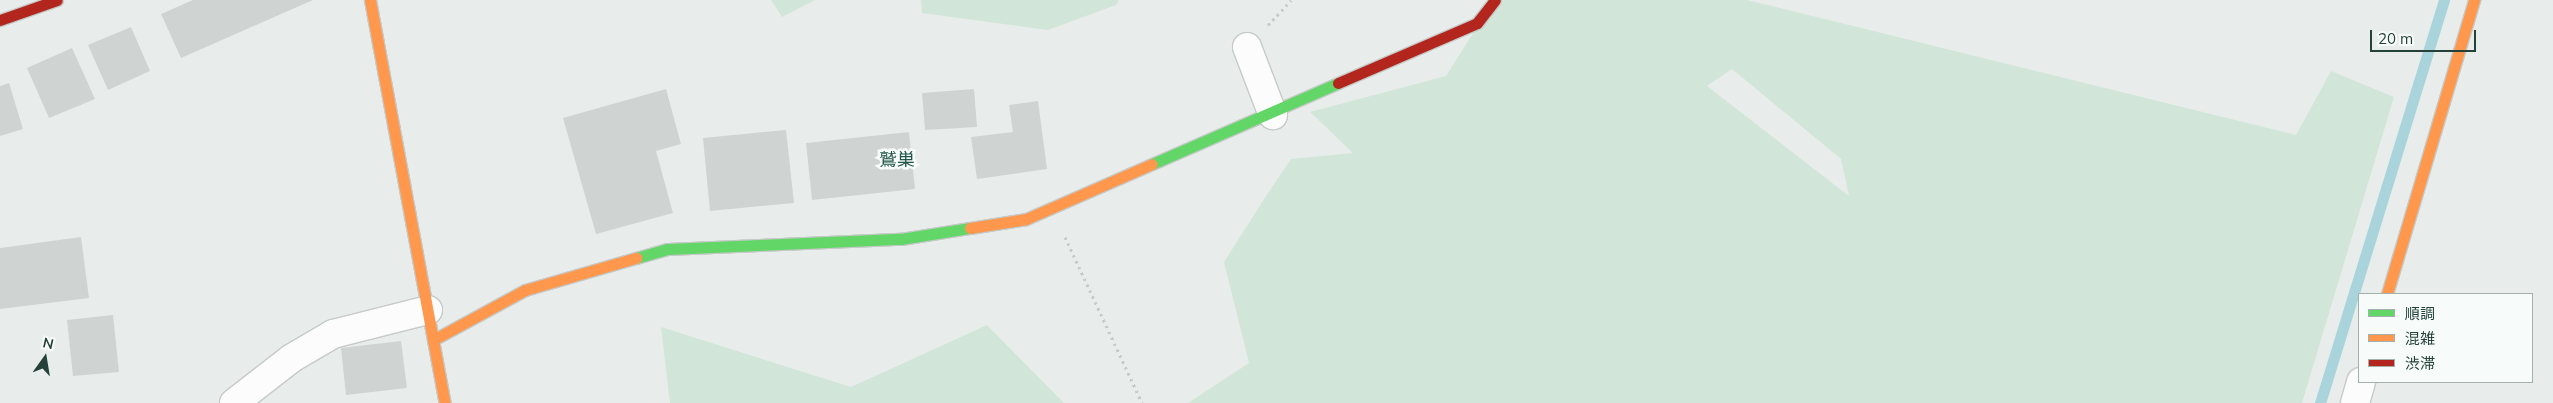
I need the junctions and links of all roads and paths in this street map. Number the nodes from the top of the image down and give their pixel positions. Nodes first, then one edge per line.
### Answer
1 (57, 0) edge
2 (370, 0) edge
3 (1495, 0) edge
4 (2474, 0) edge
5 (0, 20) edge
6 (1247, 47) dead end
7 (1273, 114) junction
8 (1051, 207) junction
9 (2387, 293) edge
10 (428, 310) junction
11 (433, 340) junction
12 (2361, 383) edge
13 (234, 403) edge
14 (445, 403) edge
15 (1142, 403) edge
16 (2355, 403) edge

1 - 5 street
2 - 10 street
3 - 7 street
4 - 9 street
6 - 7 street
7 - 8 street
8 - 11 street
8 - 15 path
10 - 11 street
10 - 13 street
11 - 14 street
12 - 16 street

